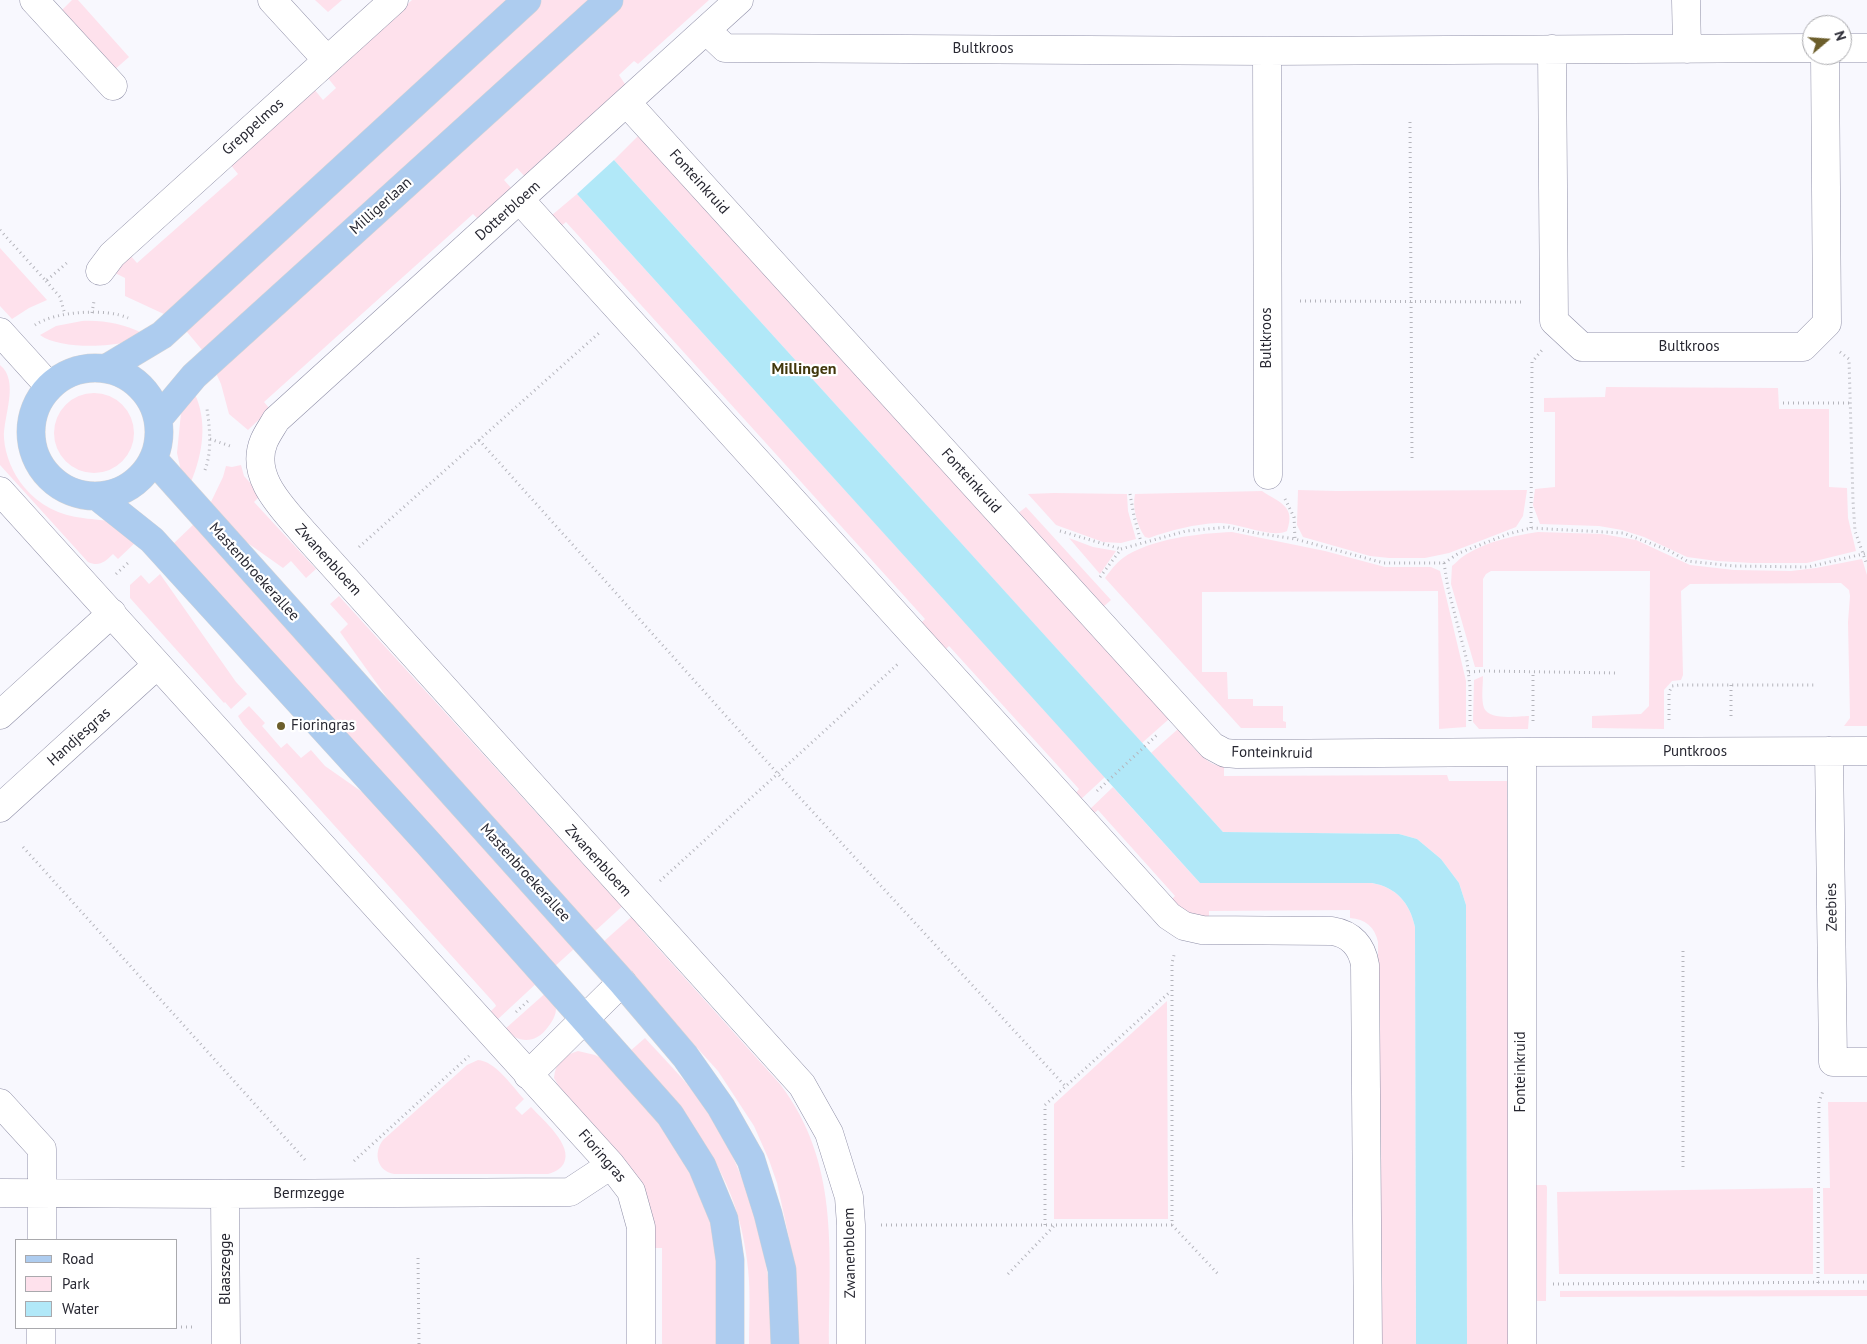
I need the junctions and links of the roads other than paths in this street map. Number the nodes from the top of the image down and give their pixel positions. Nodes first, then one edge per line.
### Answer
1 (34, 0) edge
2 (272, 0) edge
3 (394, 0) edge
4 (527, 0) edge
5 (609, 0) edge
6 (739, 0) edge
7 (1686, 0) edge
8 (706, 30) junction
9 (1802, 48) edge
10 (1852, 48) edge
11 (1867, 48) edge
12 (1552, 49) junction
13 (1687, 49) junction
14 (1267, 51) junction
15 (327, 60) junction
16 (1825, 65) edge
17 (113, 86) dead end
18 (627, 103) junction
19 (520, 200) junction
20 (106, 263) road end
21 (0, 332) edge
22 (107, 368) junction
23 (49, 386) junction
24 (158, 418) junction
25 (276, 420) joint
26 (154, 460) junction
27 (1268, 475) road end
28 (0, 491) edge
29 (98, 497) junction
30 (112, 614) junction
31 (157, 665) junction
32 (0, 715) edge
33 (1828, 751) junction
34 (1867, 751) edge
35 (1522, 752) junction
36 (0, 808) edge
37 (622, 982) junction
38 (584, 1020) junction
39 (1867, 1062) edge
40 (528, 1074) junction
41 (0, 1103) edge
42 (611, 1165) junction
43 (0, 1193) edge
44 (42, 1193) junction
45 (225, 1194) junction
46 (42, 1239) edge
47 (41, 1329) edge
48 (41, 1344) edge
49 (226, 1344) edge
50 (641, 1344) edge
51 (730, 1344) edge
52 (785, 1344) edge
53 (851, 1344) edge
54 (1368, 1344) edge
55 (1522, 1344) edge

1 - 17 street
2 - 15 street
3 - 15 street, Greppelmos
4 - 22 main road
5 - 24 main road, Milligerlaan
6 - 8 street, Dotterbloem
7 - 13 street
8 - 14 street, Bultkroos
8 - 18 street, Dotterbloem
9 - 13 street, Bultkroos
10 - 11 street
12 - 13 street, Bultkroos
12 - 14 street, Bultkroos
12 - 16 street, Bultkroos
14 - 27 street, Bultkroos
15 - 20 street, Greppelmos
18 - 19 street, Dotterbloem
18 - 35 street, Fonteinkruid
19 - 25 street, Dotterbloem
19 - 54 street
21 - 23 street
22 - 23 main road
22 - 24 main road
23 - 29 main road
24 - 26 main road
25 - 53 street, Zwanenbloem
26 - 29 main road
26 - 37 main road, Mastenbroekerallee
28 - 30 street, Fioringras
29 - 38 main road
30 - 31 street, Fioringras
30 - 32 street
31 - 36 street, Handjesgras
31 - 40 street, Fioringras
33 - 34 street, Puntkroos
33 - 35 street, Puntkroos
33 - 39 street, Zeebies
35 - 55 street, Fonteinkruid
37 - 38 street
37 - 52 main road, Mastenbroekerallee
38 - 40 street
38 - 51 main road
40 - 42 street, Fioringras
41 - 44 street
42 - 45 street, Bermzegge
42 - 50 street, Fioringras
43 - 44 street, Bermzegge
44 - 45 street, Bermzegge
44 - 46 street
45 - 49 street, Blaaszegge
47 - 48 street

